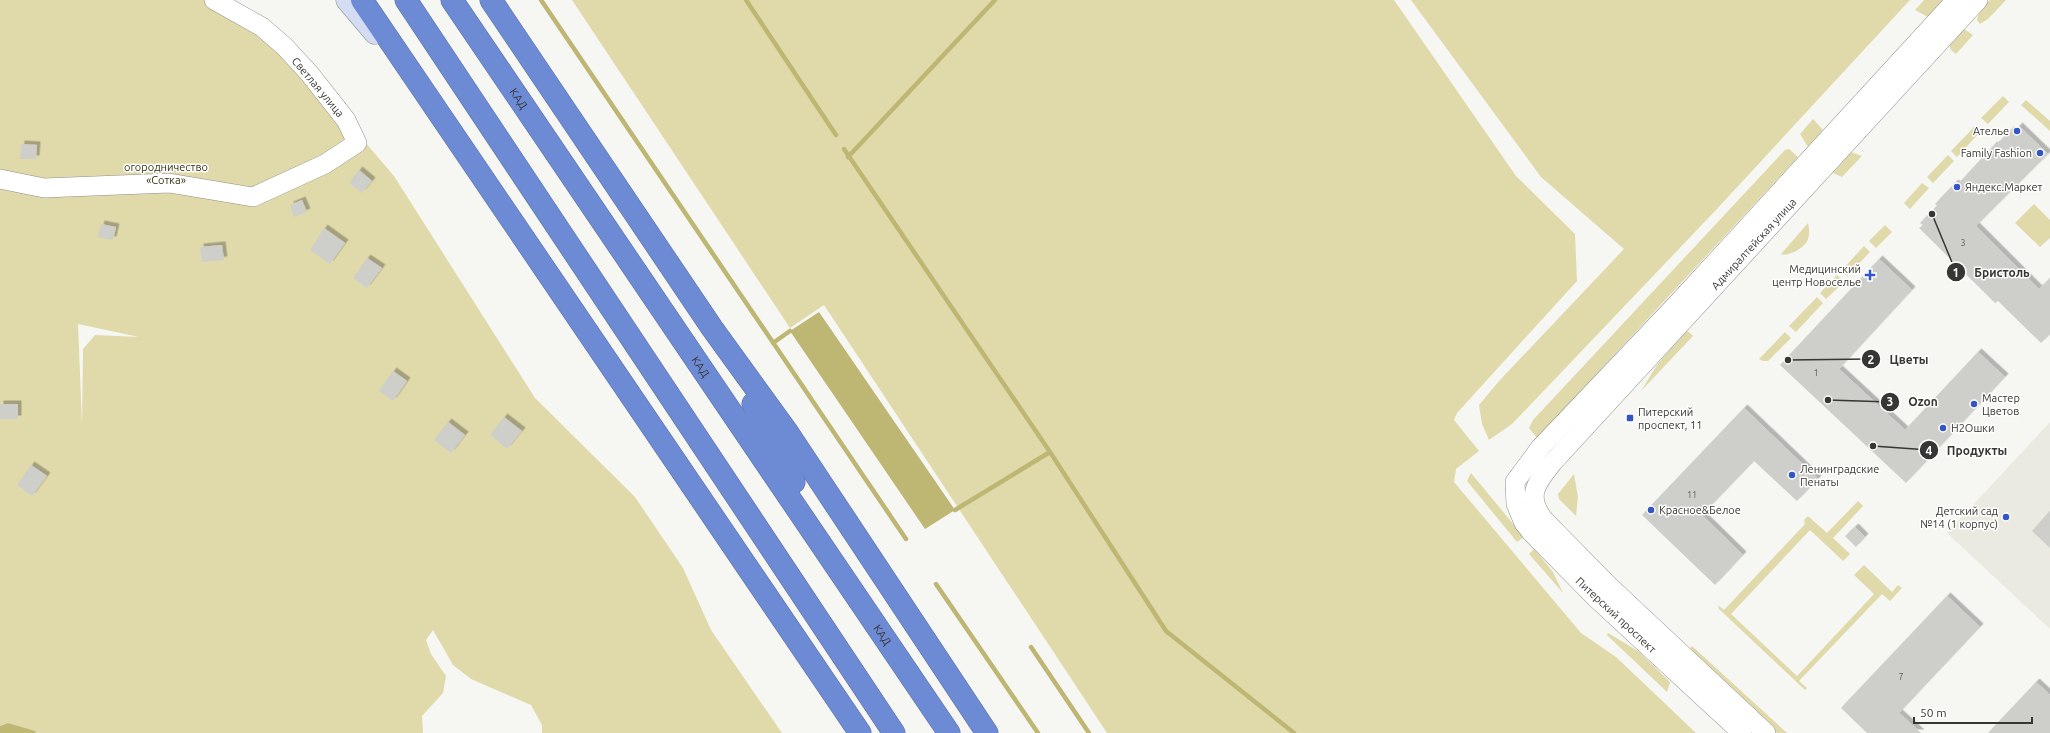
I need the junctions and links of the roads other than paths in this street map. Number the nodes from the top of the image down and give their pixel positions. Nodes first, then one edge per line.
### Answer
1 (214, 0) edge
2 (347, 0) edge
3 (362, 0) edge
4 (406, 0) edge
5 (452, 0) edge
6 (491, 0) edge
7 (1956, 0) edge
8 (1978, 0) edge
9 (428, 97) junction
10 (0, 179) edge
11 (712, 328) junction
12 (1516, 482) joint
13 (1534, 492) joint
14 (845, 578) junction
15 (860, 733) edge
16 (894, 733) edge
17 (950, 733) edge
18 (987, 733) edge
19 (1742, 733) edge
20 (1766, 733) edge

1 - 10 street, Светлая улица
2 - 9 main road
3 - 9 highway
4 - 16 highway
5 - 14 highway, КАД
6 - 11 highway
7 - 12 street, Адмиралтейская улица
8 - 13 street, Адмиралтейская улица
9 - 15 highway
11 - 14 highway
11 - 18 highway
12 - 19 street, Питерский проспект
13 - 20 street, Питерский проспект
14 - 17 highway, КАД

